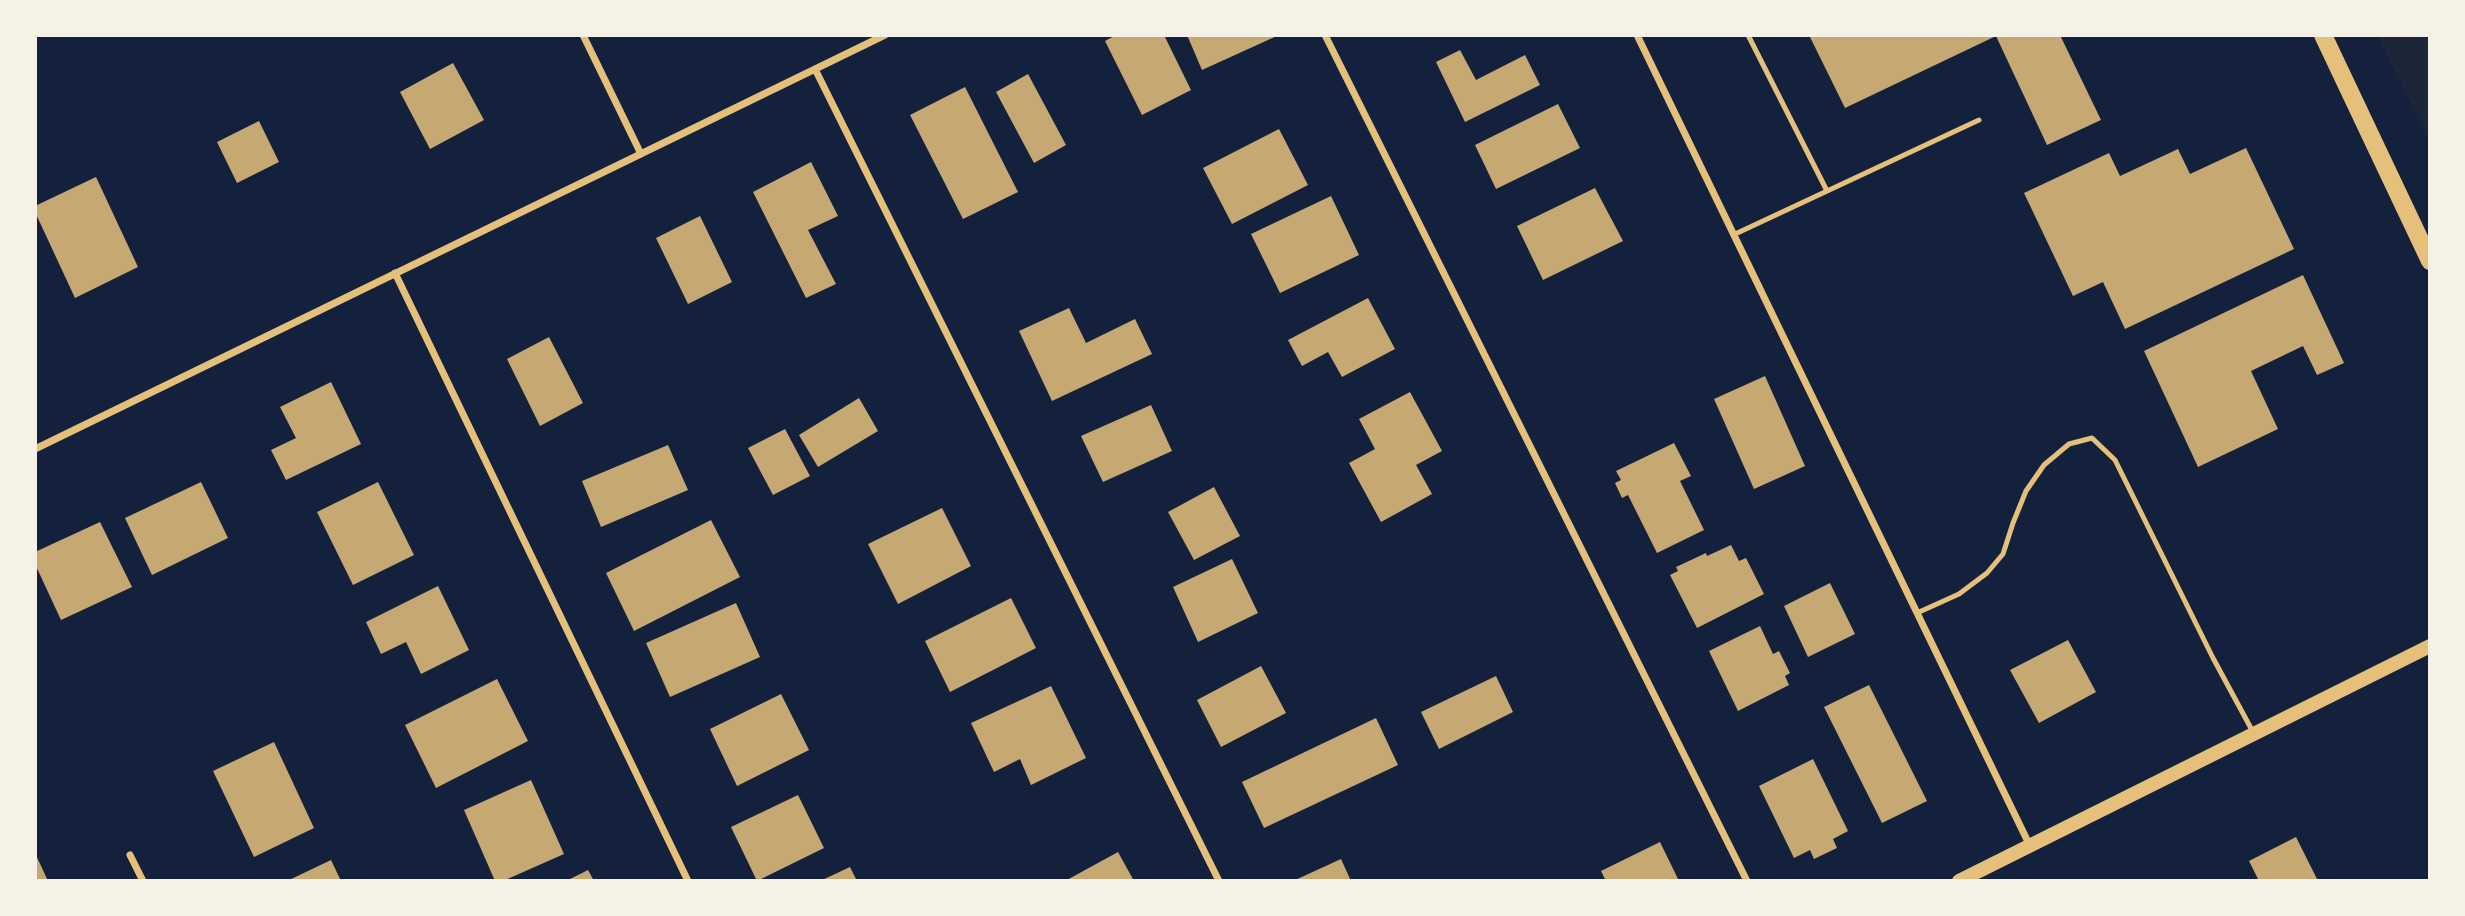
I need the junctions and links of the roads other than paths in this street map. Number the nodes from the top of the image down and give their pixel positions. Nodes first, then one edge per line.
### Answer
1 (583, 35) edge
2 (885, 35) edge
3 (1325, 35) edge
4 (1637, 35) edge
5 (1748, 35) edge
6 (2323, 35) edge
7 (815, 69) junction
8 (1979, 120) dead end
9 (642, 154) junction
10 (1827, 191) junction
11 (1733, 235) junction
12 (2430, 261) edge
13 (395, 273) junction
14 (35, 449) edge
15 (1917, 613) junction
16 (2430, 646) edge
17 (2254, 734) junction
18 (2030, 847) junction
19 (130, 855) dead end
20 (143, 881) edge
21 (688, 881) edge
22 (1219, 881) edge
23 (1747, 881) edge
24 (1959, 881) edge

1 - 9 street
2 - 7 street
3 - 23 street
4 - 11 street
5 - 10 lane
6 - 12 main road
7 - 9 street
7 - 22 street
8 - 10 lane
9 - 13 street
10 - 11 lane
11 - 15 street
13 - 14 street
13 - 21 street
15 - 17 lane
15 - 18 street
16 - 17 main road
17 - 18 main road
18 - 24 main road
19 - 20 street

